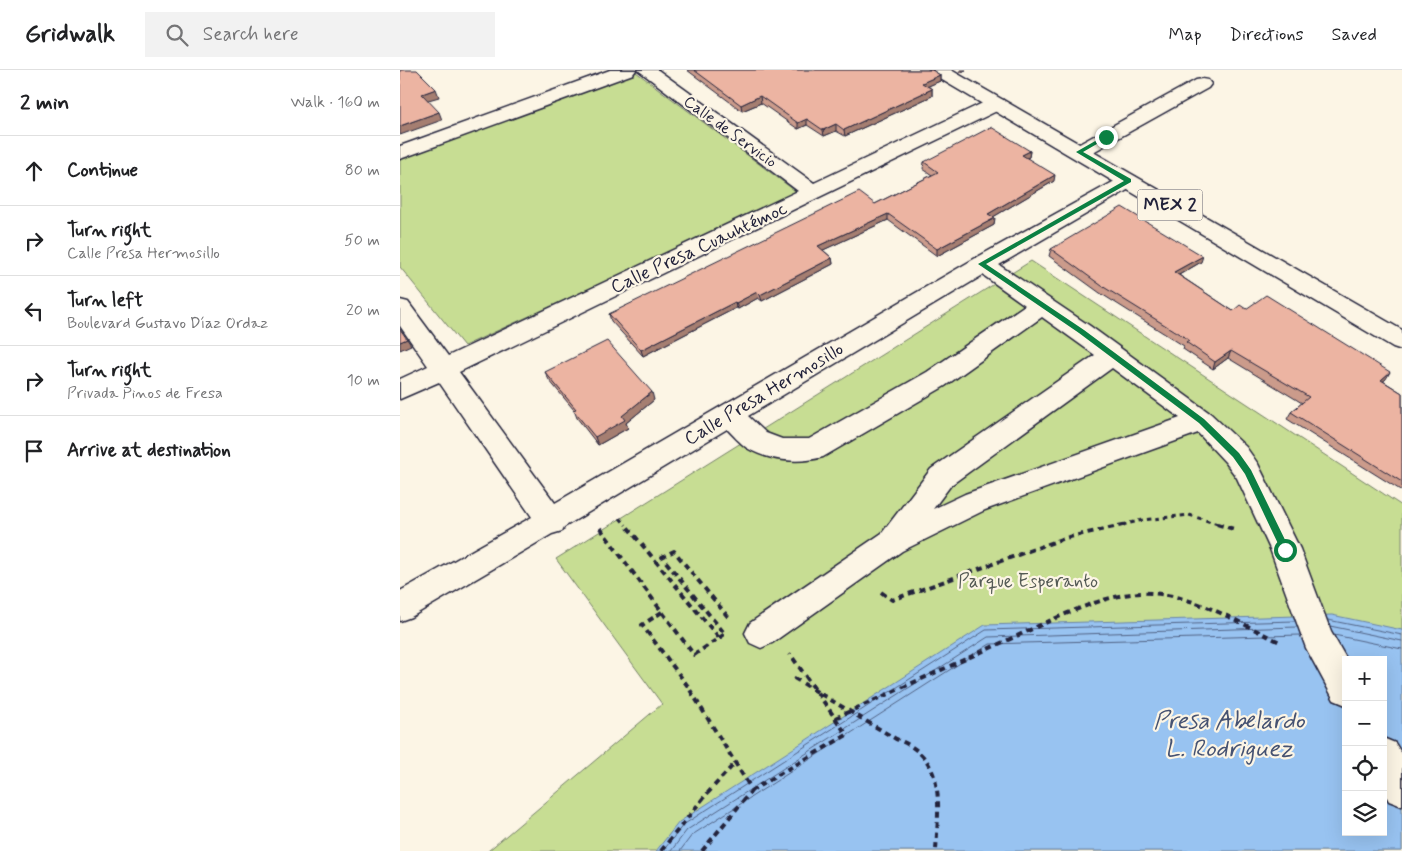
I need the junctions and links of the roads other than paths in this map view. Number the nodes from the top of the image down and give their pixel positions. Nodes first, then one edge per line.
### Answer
1 (627, 70) edge
2 (647, 70) edge
3 (938, 70) edge
4 (1202, 84) dead end
5 (996, 104) junction
6 (1079, 152) junction
7 (400, 153) edge
8 (1129, 181) junction
9 (814, 194) junction
10 (982, 264) junction
11 (1042, 305) junction
12 (400, 308) edge
13 (1402, 341) edge
14 (1113, 355) junction
15 (443, 370) junction
16 (400, 390) edge
17 (729, 415) junction
18 (1202, 421) junction
19 (552, 522) junction
20 (892, 542) junction
21 (400, 607) edge
22 (766, 630) road end
23 (1339, 678) edge
24 (1387, 762) edge
25 (1402, 788) edge

1 - 7 street
2 - 9 street, Calle de Servicio
3 - 5 street, MEX 2
4 - 6 street
5 - 6 street, MEX 2
5 - 9 street, Calle Presa Cuauhtémoc
6 - 8 street, MEX 2
8 - 10 street, Calle Presa Hermosillo
8 - 13 street, MEX 2
9 - 15 street, Calle Presa Cuauhtémoc
10 - 11 street
10 - 17 street, Calle Presa Hermosillo
11 - 14 street
11 - 17 street
12 - 15 street
14 - 18 street
14 - 20 street
15 - 16 street, Calle Presa Cuauhtémoc
15 - 19 street
17 - 19 street, Calle Presa Hermosillo
18 - 20 street
18 - 23 street
19 - 21 street, Calle Presa Hermosillo
20 - 22 street
24 - 25 street

